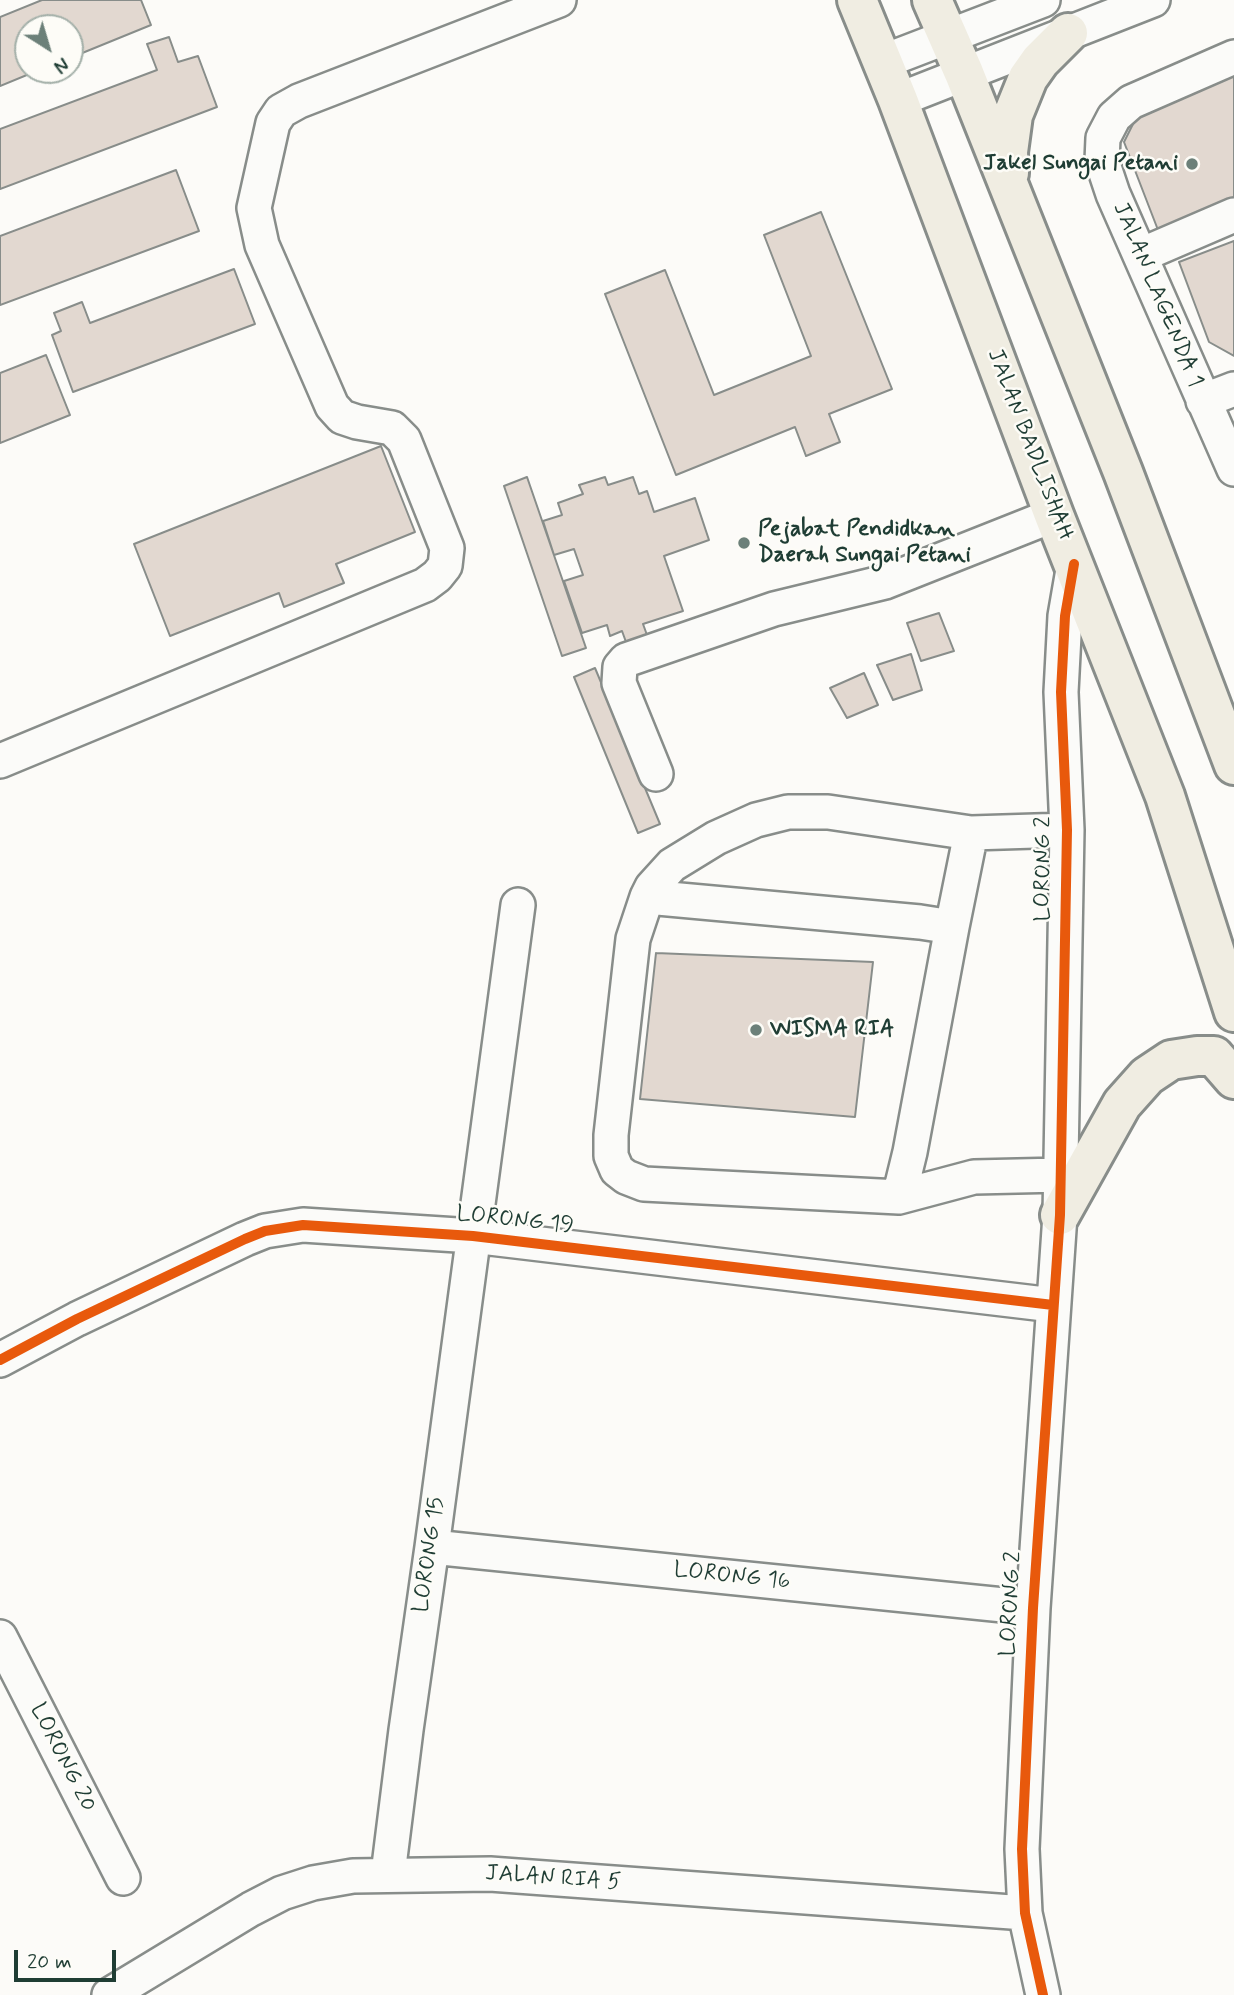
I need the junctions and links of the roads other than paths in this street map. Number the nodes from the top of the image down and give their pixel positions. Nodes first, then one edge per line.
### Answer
1 (559, 0) edge
2 (857, 0) edge
3 (932, 0) edge
4 (1043, 0) edge
5 (1153, 0) edge
6 (1068, 33) junction
7 (948, 36) junction
8 (1234, 57) edge
9 (882, 62) junction
10 (964, 73) junction
11 (898, 100) junction
12 (1010, 190) junction
13 (1234, 215) edge
14 (1141, 255) junction
15 (1234, 390) edge
16 (1203, 401) junction
17 (1234, 469) edge
18 (1054, 515) junction
19 (1074, 564) junction
20 (0, 761) edge
21 (1234, 765) edge
22 (656, 774) dead end
23 (1067, 830) junction
24 (971, 833) junction
25 (647, 897) junction
26 (518, 905) dead end
27 (952, 927) junction
28 (1234, 1012) edge
29 (1234, 1079) edge
30 (1061, 1175) junction
31 (899, 1197) junction
32 (1060, 1215) junction
33 (473, 1236) junction
34 (1053, 1305) junction
35 (0, 1360) edge
36 (432, 1547) junction
37 (1033, 1608) junction
38 (0, 1637) edge
39 (388, 1874) junction
40 (123, 1878) dead end
41 (1025, 1913) junction
42 (109, 1995) edge
43 (1043, 1995) edge

1 - 20 street
2 - 9 main road, JALAN BADLISHAH
3 - 7 main road
4 - 7 street
5 - 6 street
6 - 10 street
6 - 12 main road
7 - 9 street
7 - 10 main road
8 - 14 street, JALAN LAGENDA 1
9 - 11 main road, JALAN BADLISHAH
10 - 11 street
10 - 12 main road
11 - 18 main road, JALAN BADLISHAH
12 - 21 main road
13 - 14 street
14 - 16 street, JALAN LAGENDA 1
15 - 16 street
16 - 17 street, JALAN LAGENDA 1
18 - 19 main road, JALAN BADLISHAH
18 - 22 street
19 - 23 street, LORONG 2
19 - 28 main road, JALAN BADLISHAH
23 - 24 street
23 - 30 street, LORONG 2
24 - 25 street
24 - 27 street
25 - 27 street
25 - 31 street
26 - 33 street, LORONG 15
27 - 31 street
29 - 32 main road
30 - 31 street
30 - 32 street, LORONG 2
32 - 34 street, LORONG 2
33 - 34 street, LORONG 19
33 - 35 street, LORONG 19
33 - 36 street, LORONG 15
34 - 37 street, LORONG 2
36 - 37 street, LORONG 16
36 - 39 street, LORONG 15
37 - 41 street, LORONG 2
38 - 40 street, LORONG 20
39 - 41 street, JALAN RIA 5
39 - 42 street, JALAN RIA 5
41 - 43 street, LORONG 2

